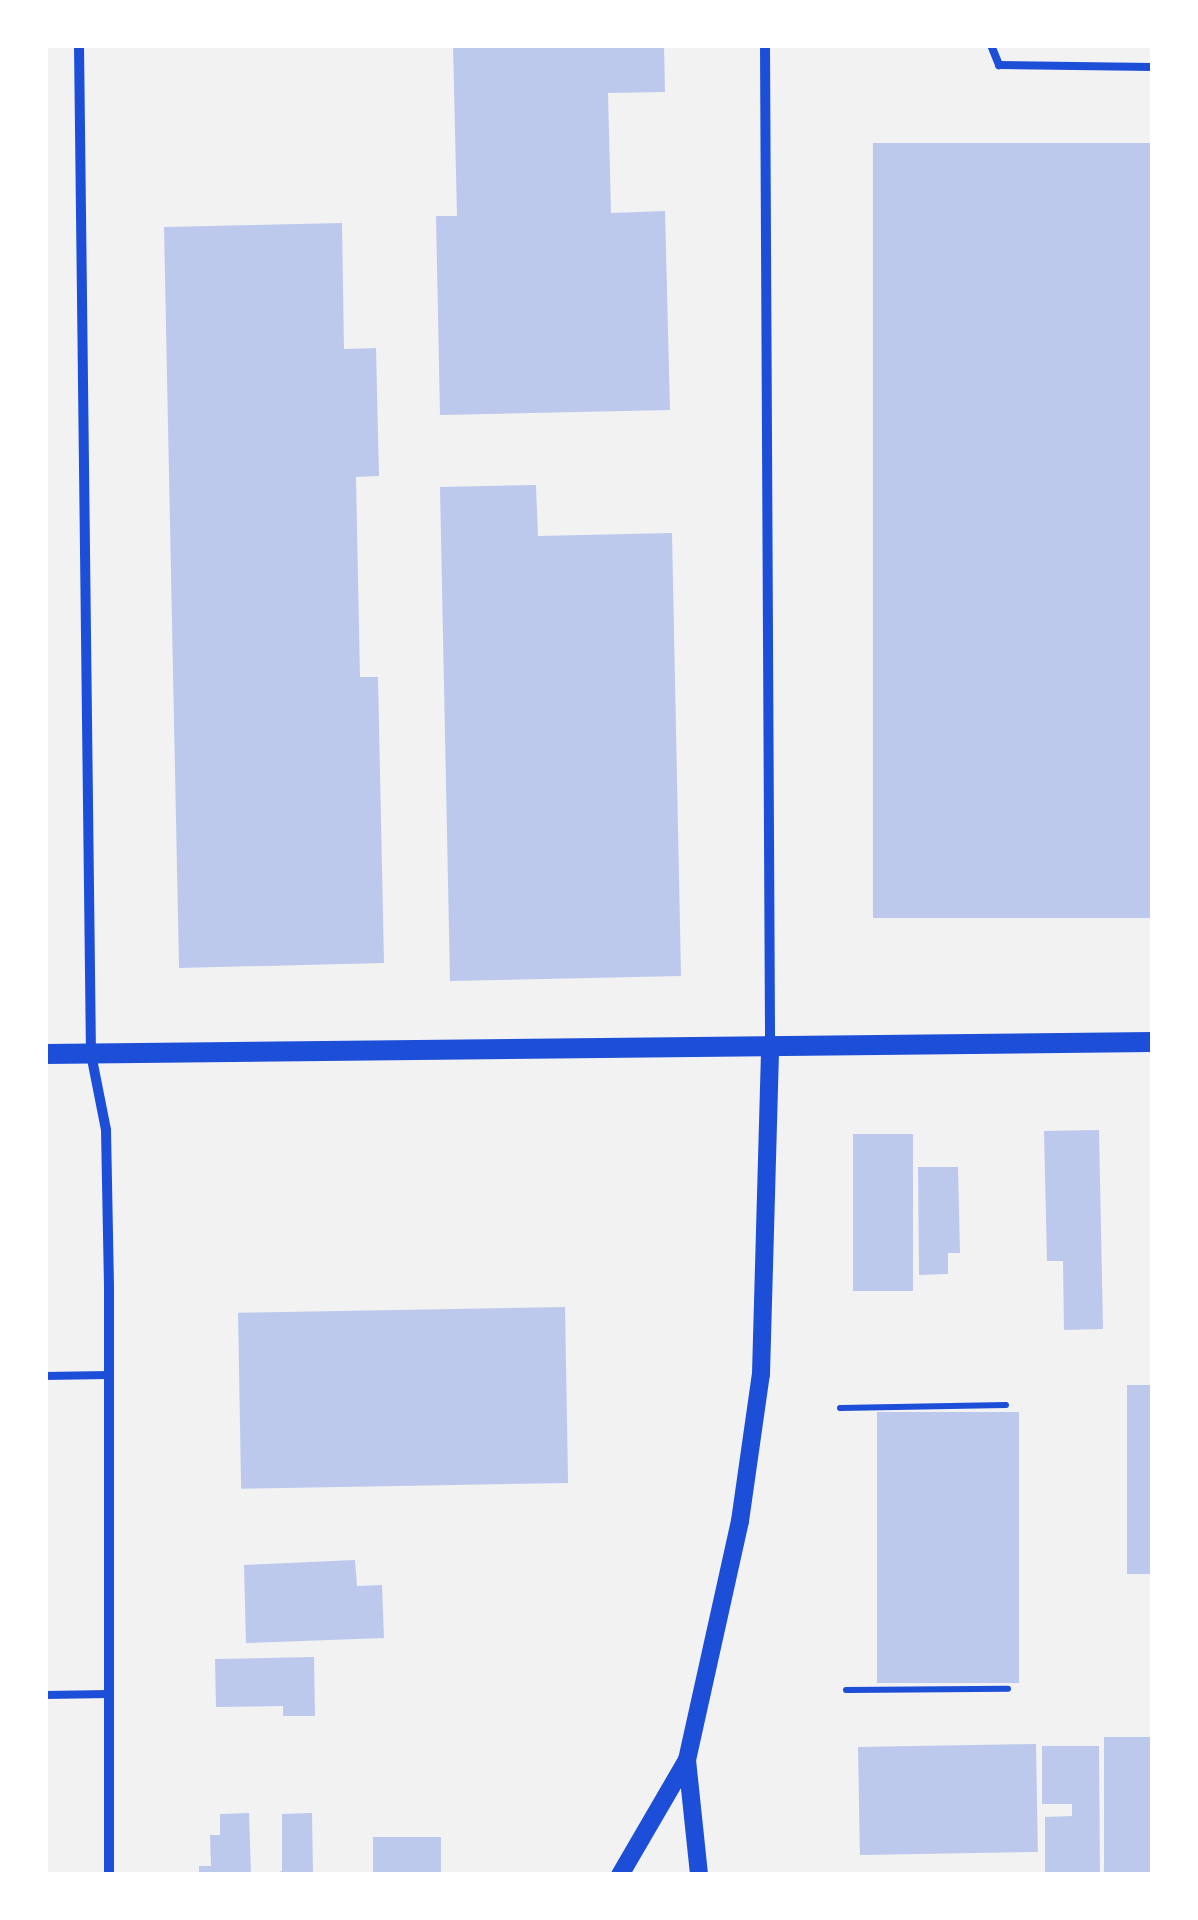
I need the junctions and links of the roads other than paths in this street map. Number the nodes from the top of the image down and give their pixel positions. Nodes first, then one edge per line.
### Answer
1 (79, 45) edge
2 (765, 45) edge
3 (990, 45) edge
4 (1153, 66) edge
5 (1153, 1042) edge
6 (770, 1048) junction
7 (45, 1054) edge
8 (91, 1054) junction
9 (108, 1375) junction
10 (45, 1376) edge
11 (109, 1694) junction
12 (45, 1695) edge
13 (687, 1760) junction
14 (110, 1875) edge
15 (620, 1875) edge
16 (699, 1875) edge

1 - 8 street
2 - 6 street
3 - 4 lane
5 - 6 main road
6 - 8 main road
6 - 13 street
7 - 8 main road
8 - 9 street
9 - 10 lane
9 - 11 street
11 - 12 lane
11 - 14 street
13 - 15 street
13 - 16 street

